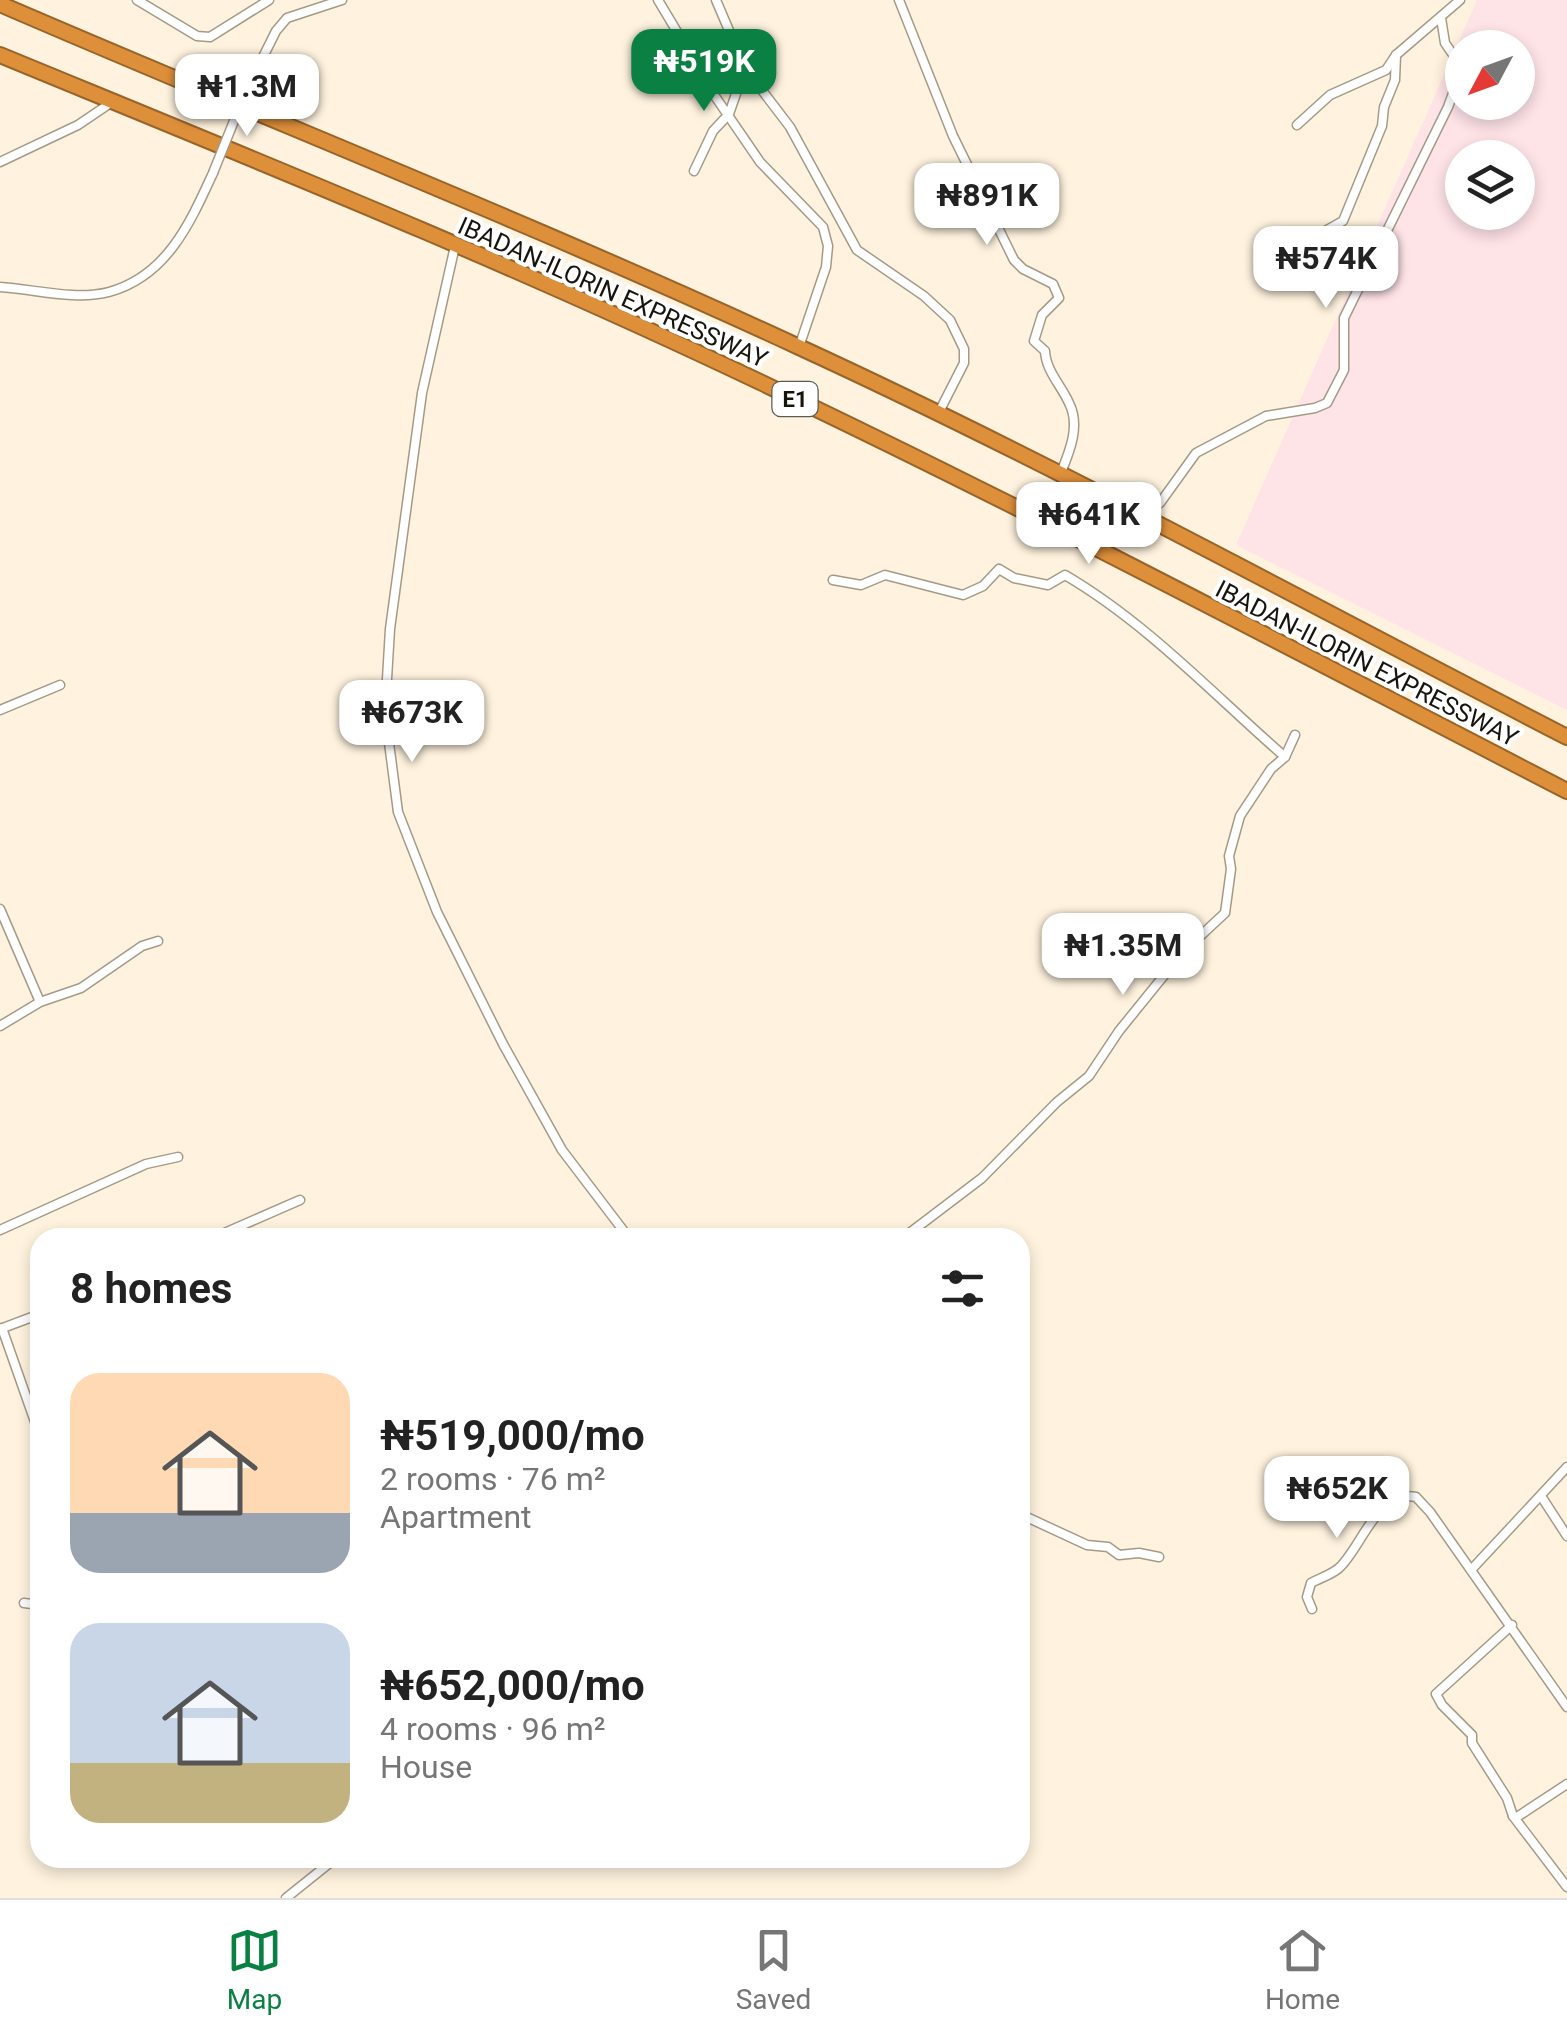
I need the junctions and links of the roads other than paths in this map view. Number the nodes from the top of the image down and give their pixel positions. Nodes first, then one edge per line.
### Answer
1 (137, 0) edge
2 (268, 0) edge
3 (342, 0) edge
4 (716, 0) edge
5 (898, 0) edge
6 (1460, 0) edge
7 (659, 1) edge
8 (9, 4) edge
9 (1441, 18) junction
10 (0, 56) edge
11 (1396, 56) junction
12 (745, 68) junction
13 (112, 102) junction
14 (728, 116) junction
15 (1296, 125) dead end
16 (0, 162) edge
17 (694, 172) dead end
18 (1308, 240) dead end
19 (455, 246) junction
20 (0, 286) edge
21 (800, 347) junction
22 (938, 414) junction
23 (1060, 476) junction
24 (1134, 514) junction
25 (833, 580) dead end
26 (60, 685) dead end
27 (0, 710) edge
28 (1295, 735) dead end
29 (1567, 738) edge
30 (1286, 757) junction
31 (1567, 791) edge
32 (0, 909) edge
33 (158, 941) dead end
34 (40, 1002) junction
35 (0, 1026) edge
36 (178, 1157) dead end
37 (300, 1200) dead end
38 (236, 1228) edge
39 (621, 1228) edge
40 (915, 1228) edge
41 (0, 1230) edge
42 (30, 1318) edge
43 (1, 1328) edge
44 (30, 1408) edge
45 (1567, 1467) edge
46 (1541, 1496) junction
47 (1030, 1519) edge
48 (1567, 1536) edge
49 (1159, 1557) dead end
50 (1472, 1570) junction
51 (24, 1602) dead end
52 (30, 1603) edge
53 (1312, 1609) dead end
54 (1512, 1625) junction
55 (1567, 1706) edge
56 (1567, 1784) edge
57 (1513, 1816) junction
58 (324, 1868) edge
59 (1567, 1886) edge
60 (286, 1898) edge

1 - 2 street
3 - 20 street, bridge
4 - 12 street
5 - 23 street
6 - 9 street
7 - 14 street
8 - 21 highway, IBADAN-ILORIN EXPRESSWAY / E1
9 - 11 street
9 - 24 street
10 - 13 highway, IBADAN-ILORIN EXPRESSWAY / E1
11 - 15 street
11 - 18 street
12 - 14 street
12 - 22 street
13 - 16 street
13 - 19 highway, IBADAN-ILORIN EXPRESSWAY / E1
14 - 17 street
14 - 21 street
19 - 31 highway, IBADAN-ILORIN EXPRESSWAY / E1
19 - 39 street
21 - 22 highway, IBADAN-ILORIN EXPRESSWAY / E1
22 - 23 highway, IBADAN-ILORIN EXPRESSWAY / E1
23 - 24 highway, IBADAN-ILORIN EXPRESSWAY / E1
24 - 29 highway, IBADAN-ILORIN EXPRESSWAY / E1
25 - 30 street
26 - 27 street
28 - 30 street
30 - 40 street
32 - 34 street
33 - 34 street
34 - 35 street
36 - 41 street
37 - 38 street
42 - 43 street
43 - 44 street
45 - 46 street
46 - 48 street
46 - 50 street
47 - 49 street
50 - 53 street
50 - 54 street
51 - 52 street
54 - 55 street
54 - 57 street
56 - 57 street
57 - 59 street
58 - 60 street

